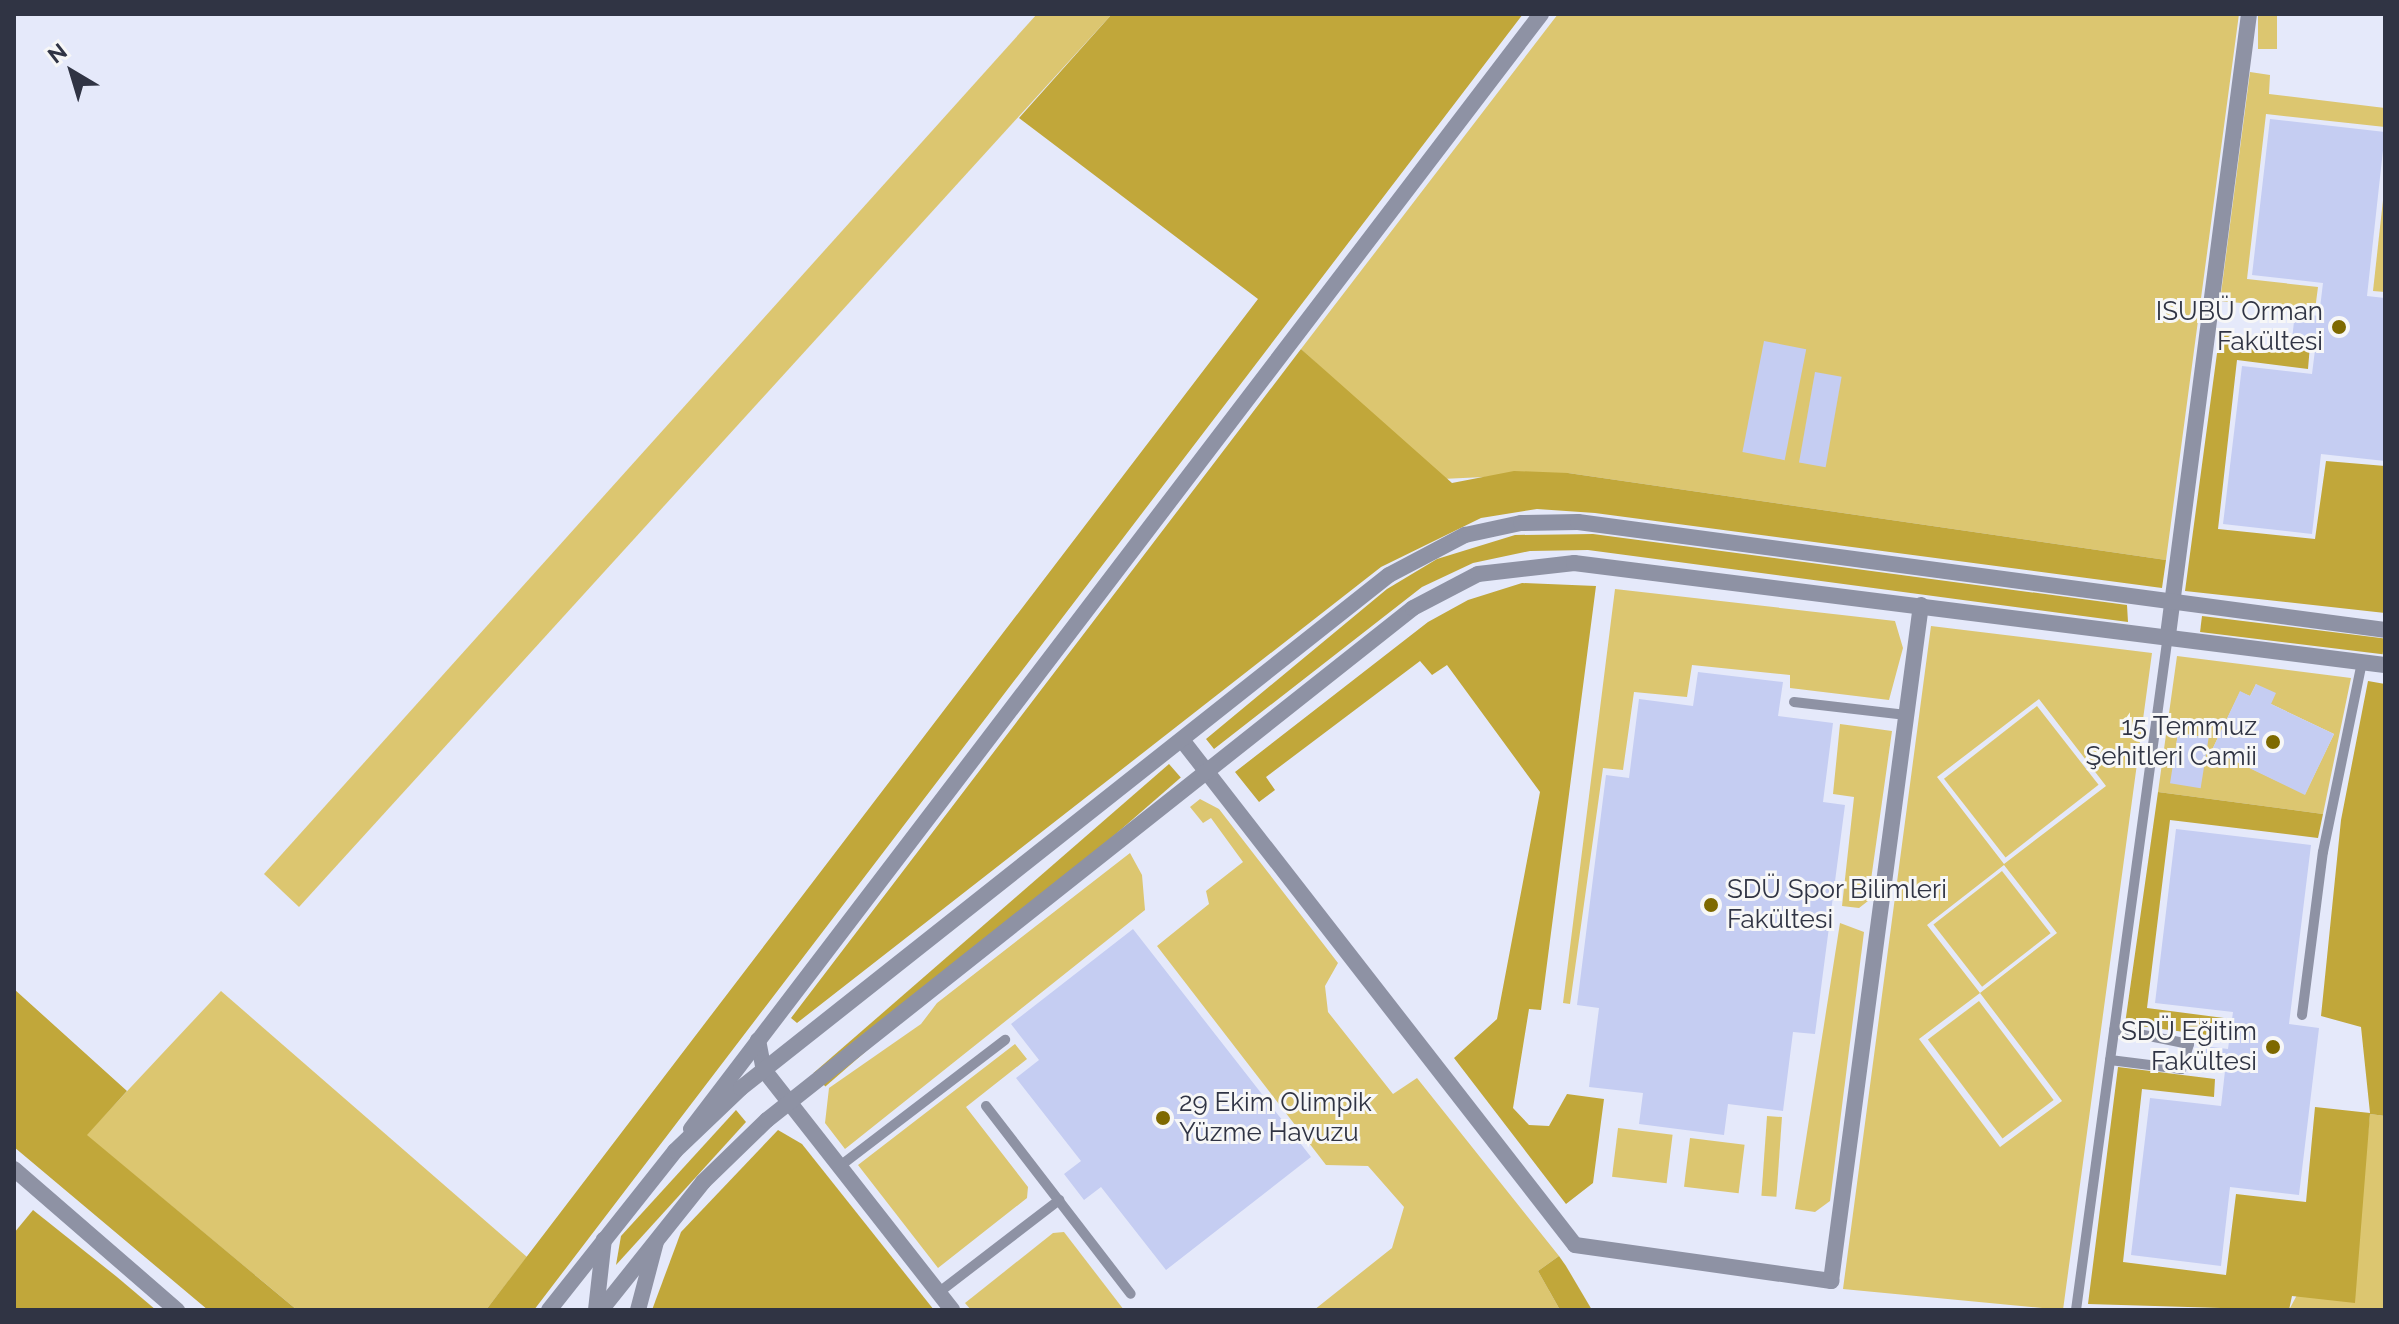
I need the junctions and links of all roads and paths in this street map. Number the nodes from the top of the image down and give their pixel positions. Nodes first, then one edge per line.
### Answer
1 (1541, 14) edge
2 (2249, 14) edge
3 (2172, 601) junction
4 (1921, 605) junction
5 (2385, 630) edge
6 (2168, 635) junction
7 (2362, 662) junction
8 (2385, 665) edge
9 (1794, 702) dead end
10 (1906, 715) junction
11 (1182, 740) junction
12 (1207, 773) junction
13 (2302, 1015) dead end
14 (2114, 1029) junction
15 (758, 1040) junction
16 (1005, 1040) dead end
17 (2110, 1060) junction
18 (764, 1070) junction
19 (789, 1102) junction
20 (986, 1106) dead end
21 (675, 1151) junction
22 (840, 1166) junction
23 (14, 1169) edge
24 (1059, 1200) junction
25 (659, 1234) junction
26 (604, 1239) junction
27 (938, 1293) junction
28 (1131, 1294) dead end
29 (177, 1310) edge
30 (549, 1310) edge
31 (598, 1310) edge
32 (638, 1310) edge
33 (952, 1310) edge
34 (2076, 1310) edge

1 - 15 street
2 - 3 street
3 - 5 street
3 - 6 street
3 - 11 street
4 - 6 street
4 - 10 street
4 - 12 street
6 - 7 street
6 - 14 lane
7 - 8 street
7 - 13 lane
9 - 10 lane
10 - 12 street
11 - 12 street
11 - 18 street
12 - 19 street
14 - 17 lane
14 - 17 lane
15 - 18 street
15 - 21 street
16 - 22 lane
17 - 34 lane
18 - 19 street
18 - 21 street
19 - 22 street
19 - 25 street
20 - 24 lane
21 - 26 street
22 - 27 street
23 - 29 street
24 - 27 lane
24 - 28 lane
25 - 31 street
25 - 32 street
26 - 30 street
26 - 31 street
27 - 33 street

